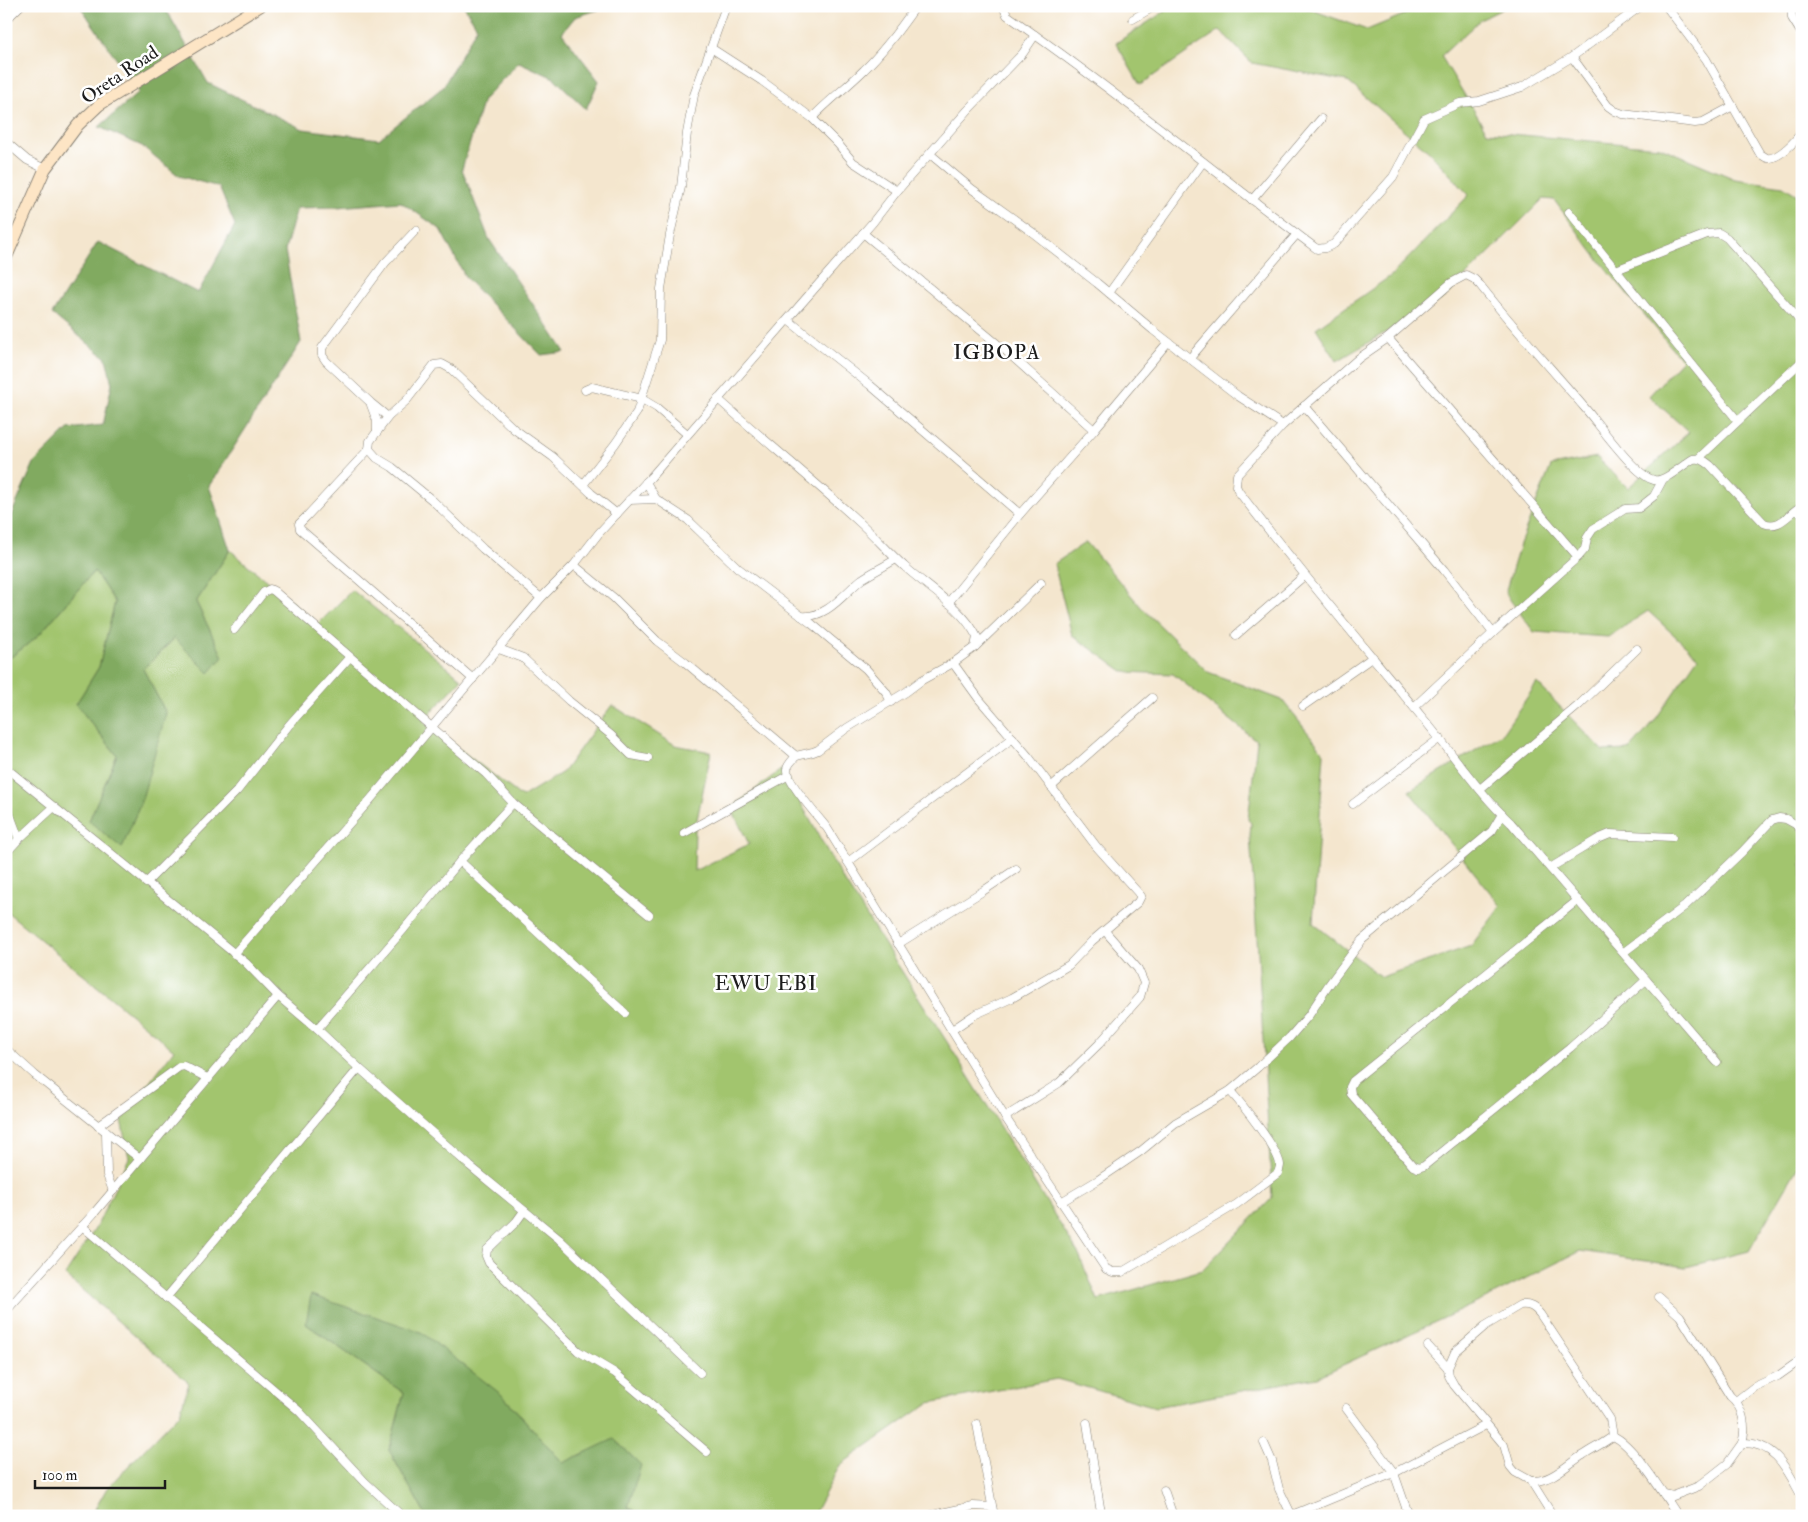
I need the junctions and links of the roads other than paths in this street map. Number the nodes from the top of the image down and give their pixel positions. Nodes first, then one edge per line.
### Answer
1 (20, 6) edge
2 (726, 6) edge
3 (916, 6) edge
4 (1003, 6) edge
5 (1155, 6) edge
6 (1641, 6) edge
7 (1666, 6) edge
8 (1791, 6) edge
9 (258, 7) edge
10 (6, 20) edge
11 (1133, 20) dead end
12 (1802, 34) edge
13 (1035, 35) junction
14 (711, 48) junction
15 (1572, 57) junction
16 (1733, 106) junction
17 (812, 118) junction
18 (1321, 119) dead end
19 (1802, 131) edge
20 (6, 142) edge
21 (930, 154) junction
22 (1203, 162) junction
23 (46, 169) junction
24 (897, 191) junction
25 (1252, 200) junction
26 (1569, 212) dead end
27 (416, 230) dead end
28 (863, 233) junction
29 (1297, 234) junction
30 (9, 242) edge
31 (6, 258) edge
32 (1616, 270) junction
33 (1109, 293) junction
34 (788, 320) junction
35 (1802, 323) edge
36 (1388, 338) junction
37 (1168, 342) junction
38 (1190, 358) junction
39 (1802, 361) edge
40 (585, 390) dead end
41 (642, 398) junction
42 (718, 399) junction
43 (371, 403) junction
44 (1304, 406) junction
45 (388, 416) junction
46 (1738, 421) junction
47 (1283, 425) junction
48 (1094, 430) junction
49 (377, 432) junction
50 (687, 434) junction
51 (370, 449) junction
52 (1699, 458) junction
53 (1662, 480) junction
54 (646, 482) junction
55 (583, 485) junction
56 (656, 499) junction
57 (629, 500) junction
58 (1800, 509) edge
59 (617, 514) junction
60 (1020, 514) junction
61 (1578, 557) junction
62 (896, 559) junction
63 (574, 565) junction
64 (1304, 576) junction
65 (1041, 583) dead end
66 (541, 598) junction
67 (948, 603) junction
68 (799, 615) junction
69 (234, 630) dead end
70 (1492, 633) junction
71 (1236, 635) dead end
72 (975, 647) junction
73 (499, 649) junction
74 (1637, 649) dead end
75 (1373, 657) junction
76 (350, 658) junction
77 (952, 663) junction
78 (473, 680) junction
79 (1152, 698) dead end
80 (891, 702) junction
81 (1303, 706) dead end
82 (1414, 707) junction
83 (431, 729) junction
84 (1013, 738) junction
85 (1440, 738) junction
86 (796, 756) junction
87 (648, 758) dead end
88 (8, 772) edge
89 (788, 776) junction
90 (1051, 787) junction
91 (1480, 789) junction
92 (514, 803) junction
93 (6, 804) edge
94 (1353, 804) dead end
95 (54, 807) junction
96 (1502, 814) junction
97 (1802, 831) edge
98 (684, 833) dead end
99 (1672, 837) dead end
100 (19, 839) junction
101 (6, 853) edge
102 (460, 861) junction
103 (848, 862) junction
104 (1016, 868) dead end
105 (1550, 868) junction
106 (146, 883) junction
107 (1578, 900) junction
108 (648, 915) dead end
109 (1105, 931) junction
110 (898, 944) junction
111 (1624, 952) junction
112 (234, 954) junction
113 (1646, 980) junction
114 (278, 996) junction
115 (625, 1013) dead end
116 (317, 1029) junction
117 (952, 1030) junction
118 (6, 1049) edge
119 (1717, 1062) dead end
120 (359, 1068) junction
121 (209, 1079) junction
122 (1230, 1091) junction
123 (1005, 1117) junction
124 (98, 1126) junction
125 (106, 1132) junction
126 (140, 1159) junction
127 (113, 1191) junction
128 (1061, 1202) junction
129 (524, 1211) junction
130 (82, 1226) junction
131 (1659, 1297) dead end
132 (166, 1298) junction
133 (6, 1311) edge
134 (1428, 1346) dead end
135 (1802, 1359) edge
136 (1448, 1368) junction
137 (700, 1373) dead end
138 (1736, 1400) junction
139 (1346, 1408) dead end
140 (1087, 1423) dead end
141 (977, 1424) dead end
142 (1486, 1424) junction
143 (1613, 1436) junction
144 (1264, 1442) dead end
145 (1742, 1443) junction
146 (707, 1452) dead end
147 (1394, 1473) junction
148 (1531, 1481) junction
149 (1164, 1490) dead end
150 (1664, 1494) junction
151 (1802, 1497) edge
152 (992, 1506) junction
153 (1292, 1515) edge
154 (402, 1516) edge
155 (928, 1516) edge
156 (994, 1516) edge
157 (1103, 1516) edge
158 (1173, 1516) edge
159 (1410, 1516) edge
160 (1553, 1516) edge
161 (1678, 1516) edge

1 - 10 street
2 - 14 street
3 - 17 street
4 - 13 street
5 - 11 street
6 - 15 street
7 - 16 street
8 - 12 street
9 - 23 street, Oreta Road
13 - 21 street
13 - 22 street
14 - 17 street
14 - 41 street
15 - 16 street
15 - 29 street
16 - 19 street
17 - 24 street
18 - 25 street
20 - 23 street
21 - 24 street
21 - 33 street
22 - 25 street
22 - 33 street
23 - 30 street, Oreta Road
24 - 28 street
25 - 29 street
26 - 32 street
27 - 43 street
28 - 34 street
28 - 48 street
29 - 38 street
30 - 31 street, Oreta Road
32 - 35 street
32 - 46 street
33 - 37 street
34 - 42 street
34 - 60 street
36 - 44 street
36 - 53 street
36 - 61 street
37 - 38 street
37 - 48 street
38 - 47 street
39 - 46 street
40 - 41 street
41 - 50 street
41 - 55 street
42 - 50 street
42 - 62 street
43 - 45 street
43 - 49 street
44 - 47 street
44 - 70 street
45 - 49 street
45 - 55 street
46 - 52 street
47 - 64 street
48 - 60 street
49 - 51 street
50 - 54 street
51 - 66 street
51 - 78 street
52 - 53 street
52 - 58 street
53 - 61 street
54 - 56 street
54 - 57 street
55 - 59 street
56 - 57 street
56 - 68 street
57 - 59 street
59 - 63 street
60 - 67 street
61 - 70 street
62 - 67 street
62 - 68 street
63 - 66 street
63 - 86 street
64 - 71 street
64 - 75 street
65 - 72 street
66 - 73 street
67 - 72 street
68 - 80 street
69 - 76 street
70 - 82 street
72 - 77 street
73 - 78 street
73 - 87 street
74 - 91 street
75 - 81 street
75 - 82 street
76 - 83 street
76 - 106 street
77 - 80 street
77 - 84 street
78 - 83 street
79 - 90 street
80 - 86 street
82 - 85 street
83 - 92 street
83 - 112 street
84 - 90 street
84 - 103 street
85 - 91 street
85 - 94 street
86 - 89 street
88 - 95 street
89 - 98 street
89 - 103 street
90 - 109 street
91 - 96 street
92 - 102 street
92 - 108 street
93 - 100 street
95 - 100 street
95 - 106 street
96 - 105 street
96 - 122 street
97 - 111 street
99 - 105 street
100 - 101 street
102 - 115 street
102 - 116 street
103 - 110 street
104 - 110 street
105 - 107 street
106 - 112 street
107 - 111 street
107 - 113 street
109 - 117 street
109 - 123 street
110 - 117 street
111 - 113 street
112 - 114 street
113 - 119 street
114 - 116 street
114 - 121 street
116 - 120 street
117 - 123 street
118 - 124 street
120 - 129 street
120 - 132 street
121 - 124 street
121 - 126 street
122 - 128 street
122 - 128 street
123 - 128 street
124 - 125 street
125 - 126 street
125 - 127 street
126 - 127 street
127 - 130 street
129 - 137 street
129 - 146 street
130 - 132 street
130 - 133 street
131 - 138 street
132 - 154 street
134 - 136 street
135 - 138 street
136 - 142 street
136 - 143 street
138 - 145 street
139 - 147 street
140 - 157 street
141 - 152 street
142 - 147 street
142 - 148 street
143 - 148 street
143 - 150 street
144 - 153 street
145 - 150 street
145 - 151 street
147 - 153 street
147 - 159 street
148 - 160 street
149 - 158 street
150 - 161 street
152 - 155 street
152 - 156 street

